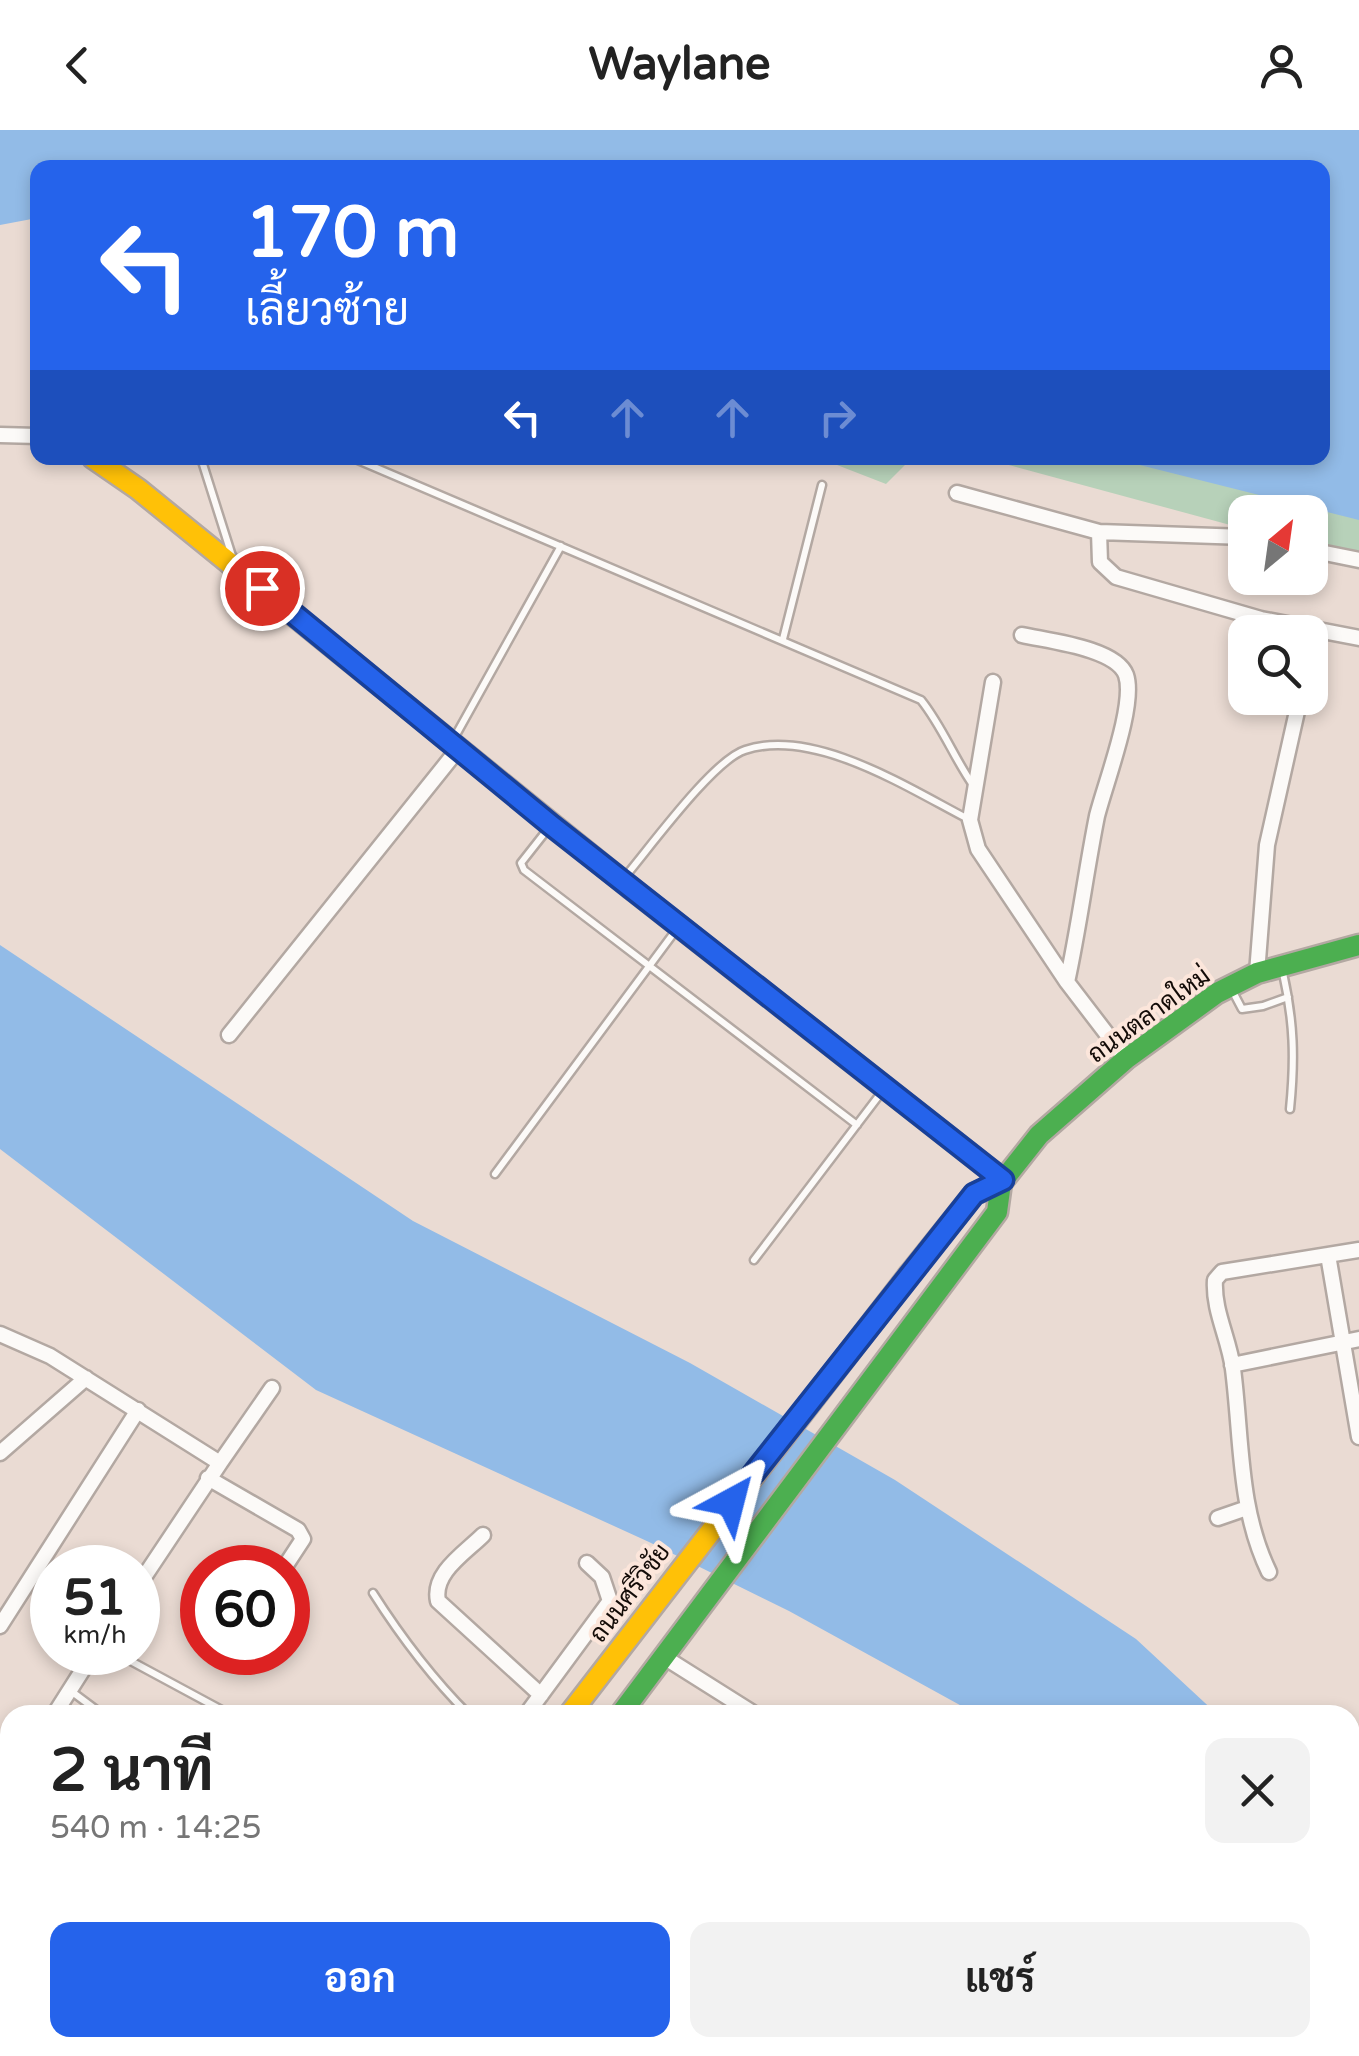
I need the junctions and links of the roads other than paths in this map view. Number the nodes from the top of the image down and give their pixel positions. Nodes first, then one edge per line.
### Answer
1 (0, 435) edge
2 (30, 436) edge
3 (104, 465) edge
4 (202, 465) edge
5 (369, 465) edge
6 (822, 485) dead end
7 (956, 493) dead end
8 (1099, 532) junction
9 (1228, 536) edge
10 (560, 546) junction
11 (1328, 554) edge
12 (1359, 560) edge
13 (236, 567) junction
14 (1256, 615) edge
15 (1328, 633) edge
16 (1022, 635) dead end
17 (1359, 638) edge
18 (782, 639) junction
19 (994, 682) dead end
20 (1296, 715) edge
21 (455, 745) junction
22 (974, 786) junction
23 (970, 820) junction
24 (551, 825) junction
25 (623, 879) junction
26 (680, 925) junction
27 (1359, 945) edge
28 (1282, 966) junction
29 (648, 968) junction
30 (1257, 974) junction
31 (1067, 982) junction
32 (1230, 986) junction
33 (1288, 997) junction
34 (229, 1035) dead end
35 (1126, 1058) junction
36 (885, 1088) junction
37 (1290, 1109) dead end
38 (857, 1126) junction
39 (495, 1174) dead end
40 (1002, 1182) junction
41 (1359, 1250) edge
42 (1328, 1255) junction
43 (754, 1260) dead end
44 (0, 1334) edge
45 (1351, 1341) edge
46 (1232, 1365) junction
47 (86, 1378) junction
48 (272, 1388) dead end
49 (138, 1410) junction
50 (1359, 1437) edge
51 (0, 1453) edge
52 (220, 1463) junction
53 (208, 1478) junction
54 (1247, 1508) junction
55 (1218, 1518) dead end
56 (484, 1535) dead end
57 (299, 1545) edge
58 (160, 1552) edge
59 (588, 1563) dead end
60 (1269, 1572) dead end
61 (373, 1593) dead end
62 (5, 1609) edge
63 (0, 1626) edge
64 (664, 1657) junction
65 (79, 1675) edge
66 (157, 1675) edge
67 (70, 1690) junction
68 (540, 1696) junction
69 (60, 1705) edge
70 (89, 1705) edge
71 (212, 1705) edge
72 (459, 1705) edge
73 (533, 1705) edge
74 (576, 1705) edge
75 (628, 1705) edge
76 (740, 1705) edge

1 - 2 street
3 - 13 main road
4 - 13 lane
5 - 10 lane
6 - 18 lane
7 - 8 street
8 - 9 street
8 - 14 street
10 - 18 lane
10 - 21 lane
11 - 12 street
13 - 21 main road
15 - 17 street
16 - 31 street
18 - 22 lane
19 - 22 street
20 - 30 street
21 - 24 main road
21 - 34 street
22 - 23 street
23 - 25 lane
23 - 31 street
24 - 25 main road
24 - 29 lane
25 - 26 main road
26 - 29 lane
26 - 36 main road
27 - 28 main road, ถนนตลาดใหม่
28 - 30 main road, ถนนตลาดใหม่
28 - 33 lane
29 - 38 lane
29 - 39 lane
30 - 32 main road, ถนนตลาดใหม่
31 - 35 street
32 - 33 lane
32 - 35 main road, ถนนตลาดใหม่
33 - 37 lane
35 - 40 main road, ถนนตลาดใหม่
36 - 38 lane
36 - 40 main road
38 - 43 lane
40 - 64 main road
40 - 74 main road, ถนนศรีวิชัย
41 - 42 street
42 - 45 street
42 - 46 street
44 - 47 street
45 - 46 street
45 - 50 street
46 - 54 street
47 - 49 street
47 - 51 street
48 - 52 street
49 - 52 street
49 - 62 street
52 - 53 street
53 - 57 street
53 - 58 street
54 - 55 street
54 - 60 street
56 - 68 street
59 - 68 street
61 - 72 lane
62 - 63 street
64 - 75 main road
64 - 76 street
65 - 67 street
66 - 71 lane
67 - 69 street
67 - 70 lane
68 - 73 street

